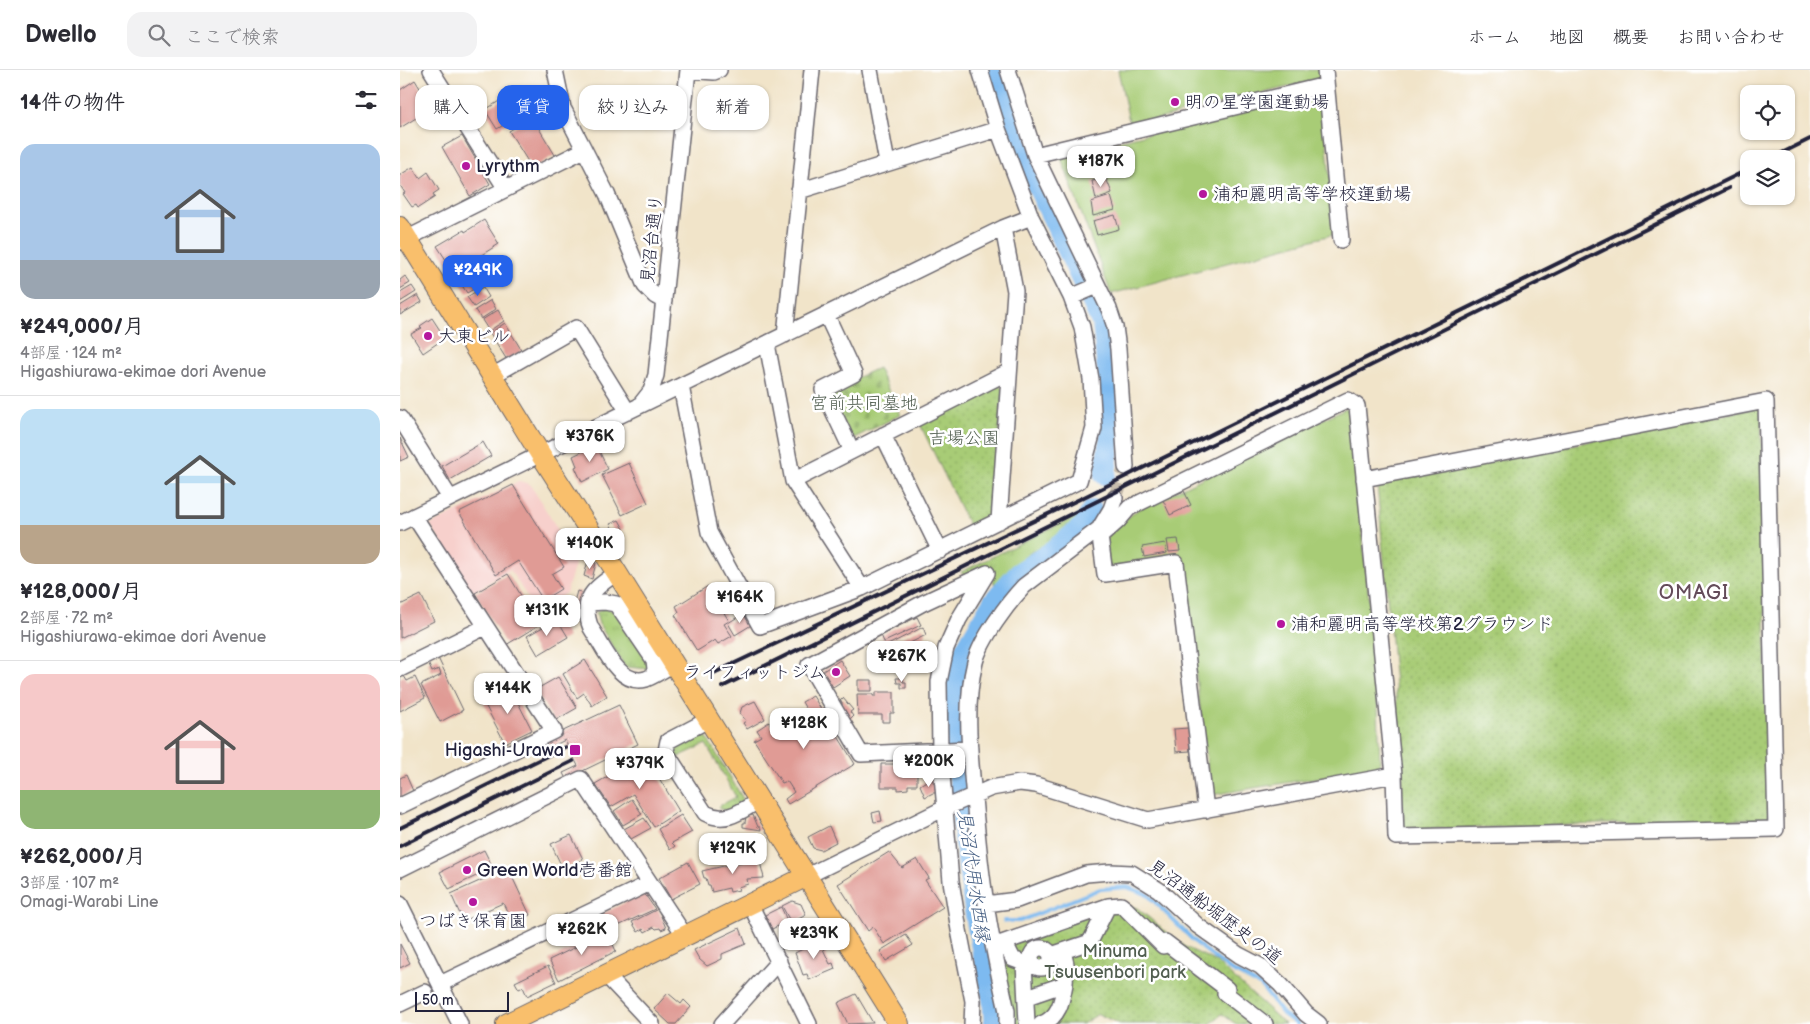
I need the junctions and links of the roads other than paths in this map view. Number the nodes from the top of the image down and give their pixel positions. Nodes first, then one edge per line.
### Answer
1 (431, 70) edge
2 (555, 70) edge
3 (688, 70) edge
4 (719, 70) edge
5 (812, 70) edge
6 (870, 70) edge
7 (980, 70) edge
8 (1008, 70) edge
9 (1325, 78) edge
10 (998, 129) junction
11 (584, 150) junction
12 (1035, 155) junction
13 (888, 163) junction
14 (506, 189) junction
15 (799, 191) junction
16 (1030, 217) junction
17 (1003, 228) junction
18 (402, 236) edge
19 (1341, 240) dead end
20 (1097, 286) junction
21 (1071, 297) junction
22 (664, 301) junction
23 (826, 314) junction
24 (785, 335) junction
25 (767, 344) junction
26 (1008, 372) junction
27 (492, 376) junction
28 (681, 386) junction
29 (634, 409) junction
30 (400, 418) edge
31 (883, 435) junction
32 (852, 451) junction
33 (541, 455) junction
34 (1126, 467) tunnel mouth
35 (1364, 479) junction
36 (793, 481) junction
37 (450, 498) junction
38 (1116, 498) tunnel mouth
39 (414, 516) junction
40 (999, 521) junction
41 (400, 523) edge
42 (1099, 533) junction
43 (940, 551) junction
44 (617, 573) junction
45 (862, 588) junction
46 (588, 603) junction
47 (485, 627) junction
48 (673, 664) junction
49 (400, 669) edge
50 (653, 675) junction
51 (708, 720) junction
52 (969, 749) junction
53 (940, 751) junction
54 (1394, 775) junction
55 (974, 796) junction
56 (758, 801) junction
57 (400, 806) edge
58 (945, 808) junction
59 (1206, 810) junction
60 (400, 869) edge
61 (806, 876) junction
62 (650, 883) junction
63 (400, 904) edge
64 (750, 904) junction
65 (986, 904) junction
66 (1108, 906) junction
67 (685, 936) junction
68 (1057, 953) junction
69 (779, 962) junction
70 (1028, 962) junction
71 (606, 975) junction
72 (440, 984) junction
73 (1065, 984) junction
74 (425, 992) dead end
75 (1027, 997) junction
76 (400, 1004) edge
77 (648, 1023) edge
78 (460, 1024) edge
79 (506, 1024) edge
80 (722, 1024) edge
81 (809, 1024) edge
82 (898, 1024) edge
83 (972, 1024) edge
84 (1007, 1024) edge
85 (1027, 1024) edge
86 (1041, 1024) edge
87 (1265, 1024) edge
88 (1319, 1024) edge

1 - 14 street
2 - 11 street
3 - 4 street
3 - 22 street, 見沼台通り
5 - 15 street
6 - 13 street
7 - 10 street
8 - 12 street
9 - 12 street
9 - 19 street
10 - 13 street
10 - 16 street
11 - 14 street
11 - 22 street
12 - 20 street
13 - 15 street
14 - 18 street
15 - 24 street
16 - 17 street
16 - 21 street
17 - 23 street
17 - 26 street
18 - 27 main road
20 - 21 street
20 - 34 street
21 - 40 street
22 - 29 street, 見沼台通り
23 - 24 street
23 - 32 street
24 - 25 street
25 - 28 street
25 - 36 street
26 - 31 street
26 - 40 street
27 - 29 street
27 - 33 main road
28 - 29 street
28 - 45 street
29 - 33 street
30 - 37 street
31 - 32 street
31 - 43 street
32 - 36 street
33 - 37 street
33 - 44 main road
35 - 42 street
35 - 54 street
35 - 54 street
36 - 45 street
37 - 39 street
38 - 42 street
39 - 41 street
39 - 47 street
40 - 43 street
42 - 52 street
42 - 59 street
43 - 45 street
44 - 46 street
44 - 48 main road
46 - 50 street
46 - 50 street
47 - 49 street
47 - 57 street
48 - 50 street
48 - 51 main road
51 - 56 main road
51 - 56 street
52 - 53 street
52 - 55 street
53 - 53 street
53 - 58 street
54 - 59 street
55 - 58 street
55 - 59 street
55 - 65 street
56 - 61 main road
58 - 61 street
58 - 83 street
60 - 62 street
61 - 64 main road
61 - 82 main road
62 - 67 street
62 - 72 street
63 - 72 street
64 - 67 main road
64 - 69 street
65 - 84 street
65 - 88 street, 見沼通船堀歴史の道
66 - 68 street
66 - 70 street
66 - 87 street
67 - 71 main road
68 - 70 street
68 - 73 street
69 - 80 street
69 - 81 street
70 - 75 street
71 - 77 street
71 - 79 main road
72 - 78 street
73 - 75 street
73 - 86 street
74 - 76 street
75 - 85 street

